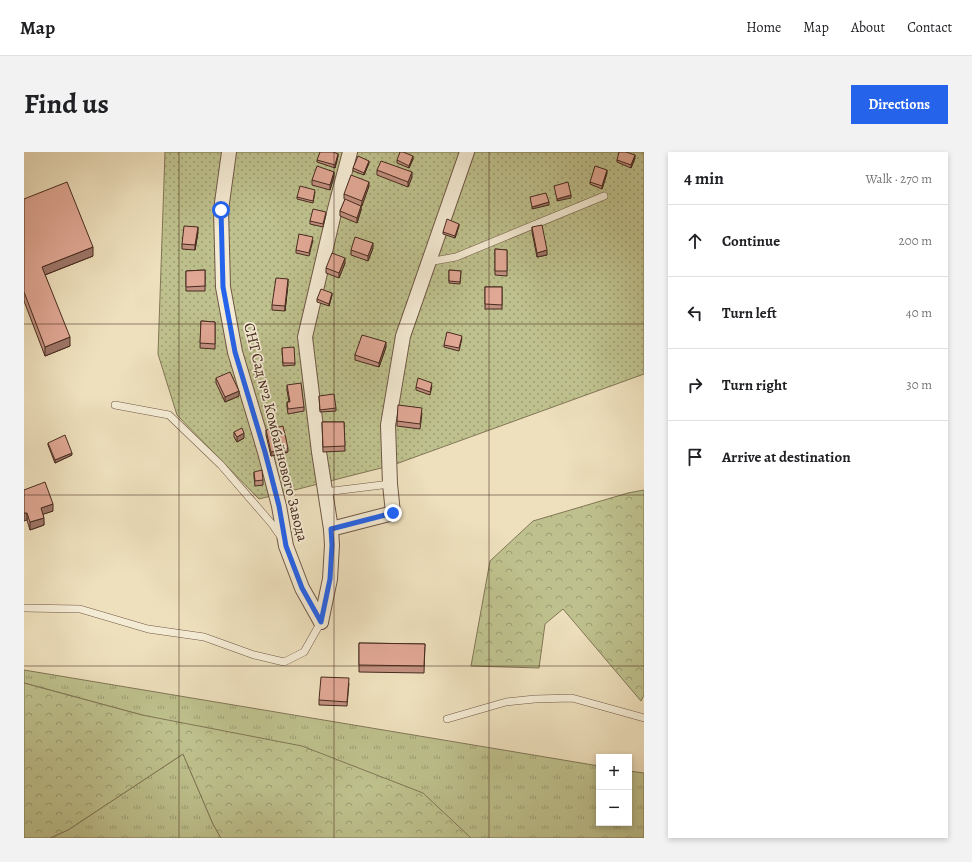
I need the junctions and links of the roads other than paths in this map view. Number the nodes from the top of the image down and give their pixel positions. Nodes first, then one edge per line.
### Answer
1 (229, 152) edge
2 (350, 152) edge
3 (467, 152) edge
4 (604, 196) dead end
5 (428, 262) junction
6 (115, 405) dead end
7 (390, 484) junction
8 (325, 492) junction
9 (331, 529) junction
10 (286, 546) junction
11 (24, 608) edge
12 (321, 622) junction
13 (644, 718) edge
14 (447, 719) dead end

1 - 10 street, СНТ Сад №2 Комбайнового Завода
2 - 8 street, СНТ Сад №2 Комбайнового Завода
3 - 5 street, СНТ Сад №2 Комбайнового Завода
4 - 5 lane
5 - 7 street, СНТ Сад №2 Комбайнового Завода
6 - 10 lane
7 - 8 lane
7 - 9 street, СНТ Сад №2 Комбайнового Завода
8 - 9 street, СНТ Сад №2 Комбайнового Завода
9 - 12 street, СНТ Сад №2 Комбайнового Завода
10 - 12 street, СНТ Сад №2 Комбайнового Завода
11 - 12 lane
13 - 14 lane

